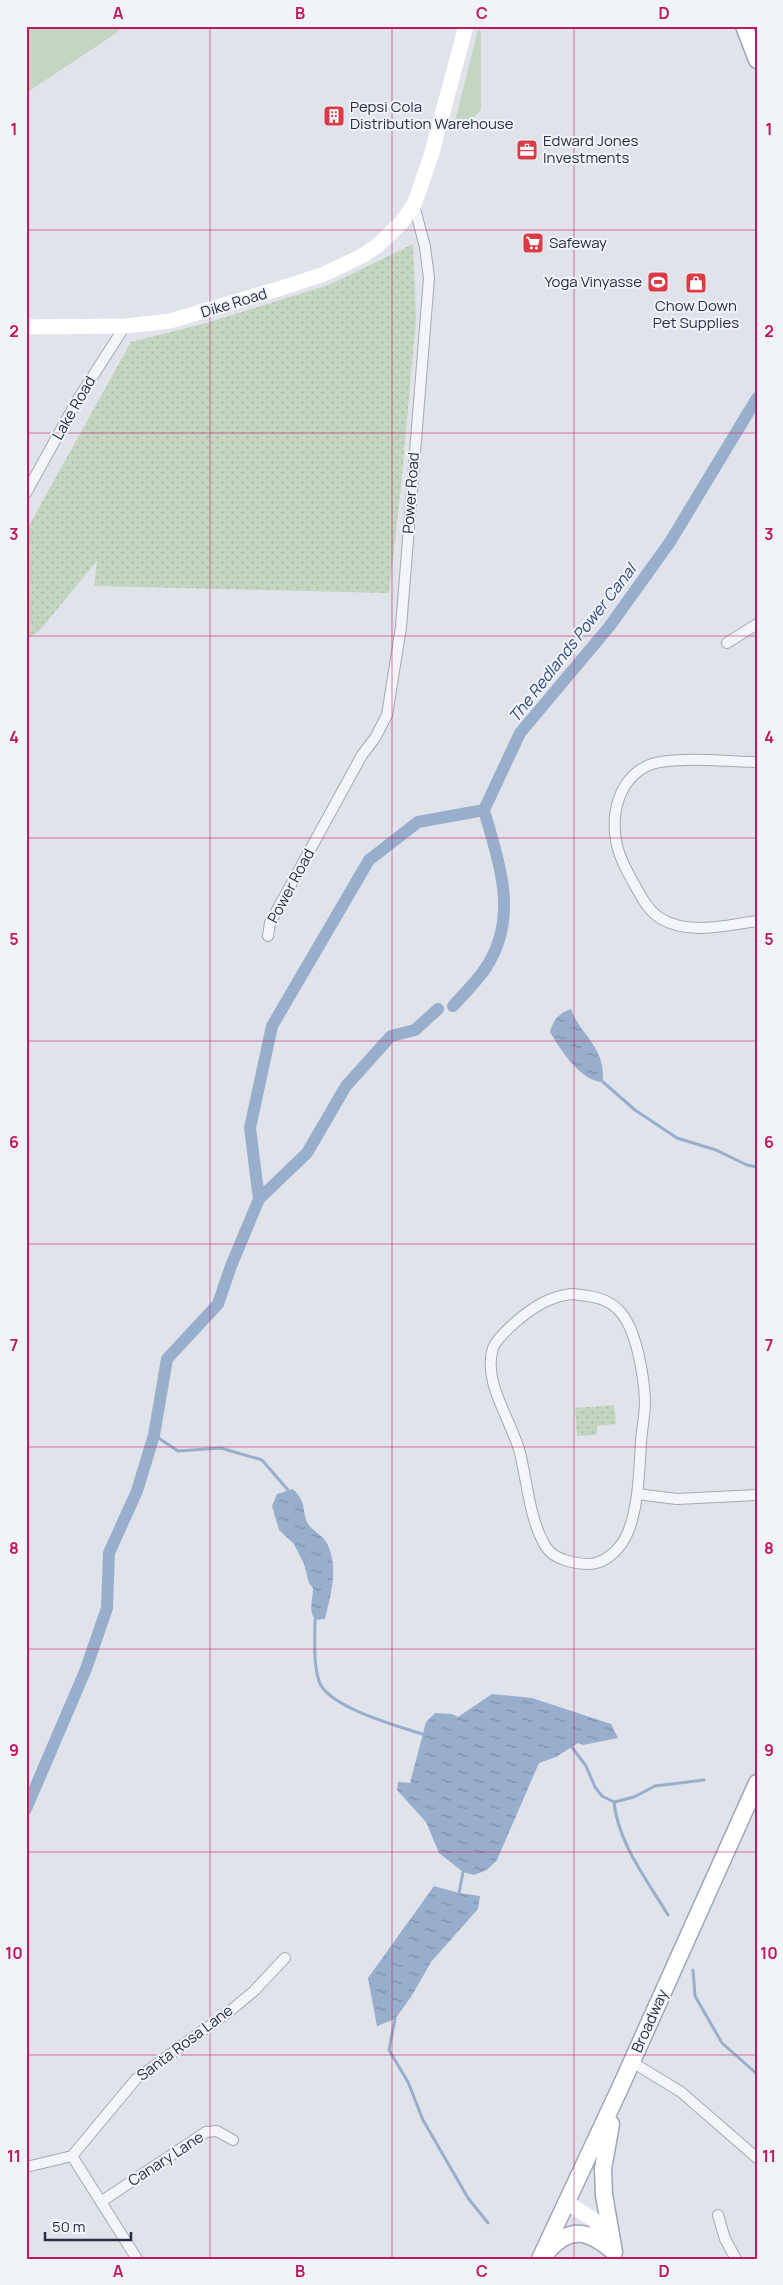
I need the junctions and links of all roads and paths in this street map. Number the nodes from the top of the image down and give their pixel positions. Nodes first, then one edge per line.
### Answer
1 (466, 26) edge
2 (744, 26) edge
3 (757, 60) edge
4 (414, 205) junction
5 (125, 326) junction
6 (26, 327) edge
7 (26, 493) edge
8 (757, 624) edge
9 (727, 643) dead end
10 (757, 762) edge
11 (757, 921) edge
12 (268, 936) dead end
13 (637, 1494) junction
14 (757, 1496) edge
15 (757, 1783) edge
16 (284, 1958) dead end
17 (632, 2062) junction
18 (620, 2088) junction
19 (233, 2140) dead end
20 (72, 2156) junction
21 (757, 2158) edge
22 (26, 2167) edge
23 (102, 2201) junction
24 (566, 2202) junction
25 (718, 2215) dead end
26 (616, 2255) edge
27 (137, 2259) edge
28 (541, 2259) edge
29 (736, 2259) edge

1 - 4 street
2 - 3 main road
4 - 5 street, Dike Road
4 - 12 street, Power Road
5 - 6 street, Dike Road
5 - 7 street, Lake Road
8 - 9 street
10 - 11 street
13 - 13 street
13 - 14 street
15 - 17 main road, Broadway
16 - 20 street, Santa Rosa Lane
17 - 18 main road, Broadway
17 - 21 street
18 - 24 main road, Broadway
18 - 26 main road
19 - 23 street, Canary Lane
20 - 22 street
20 - 23 street
23 - 27 street
24 - 26 street
24 - 28 main road, Broadway
25 - 29 street
26 - 28 main road

